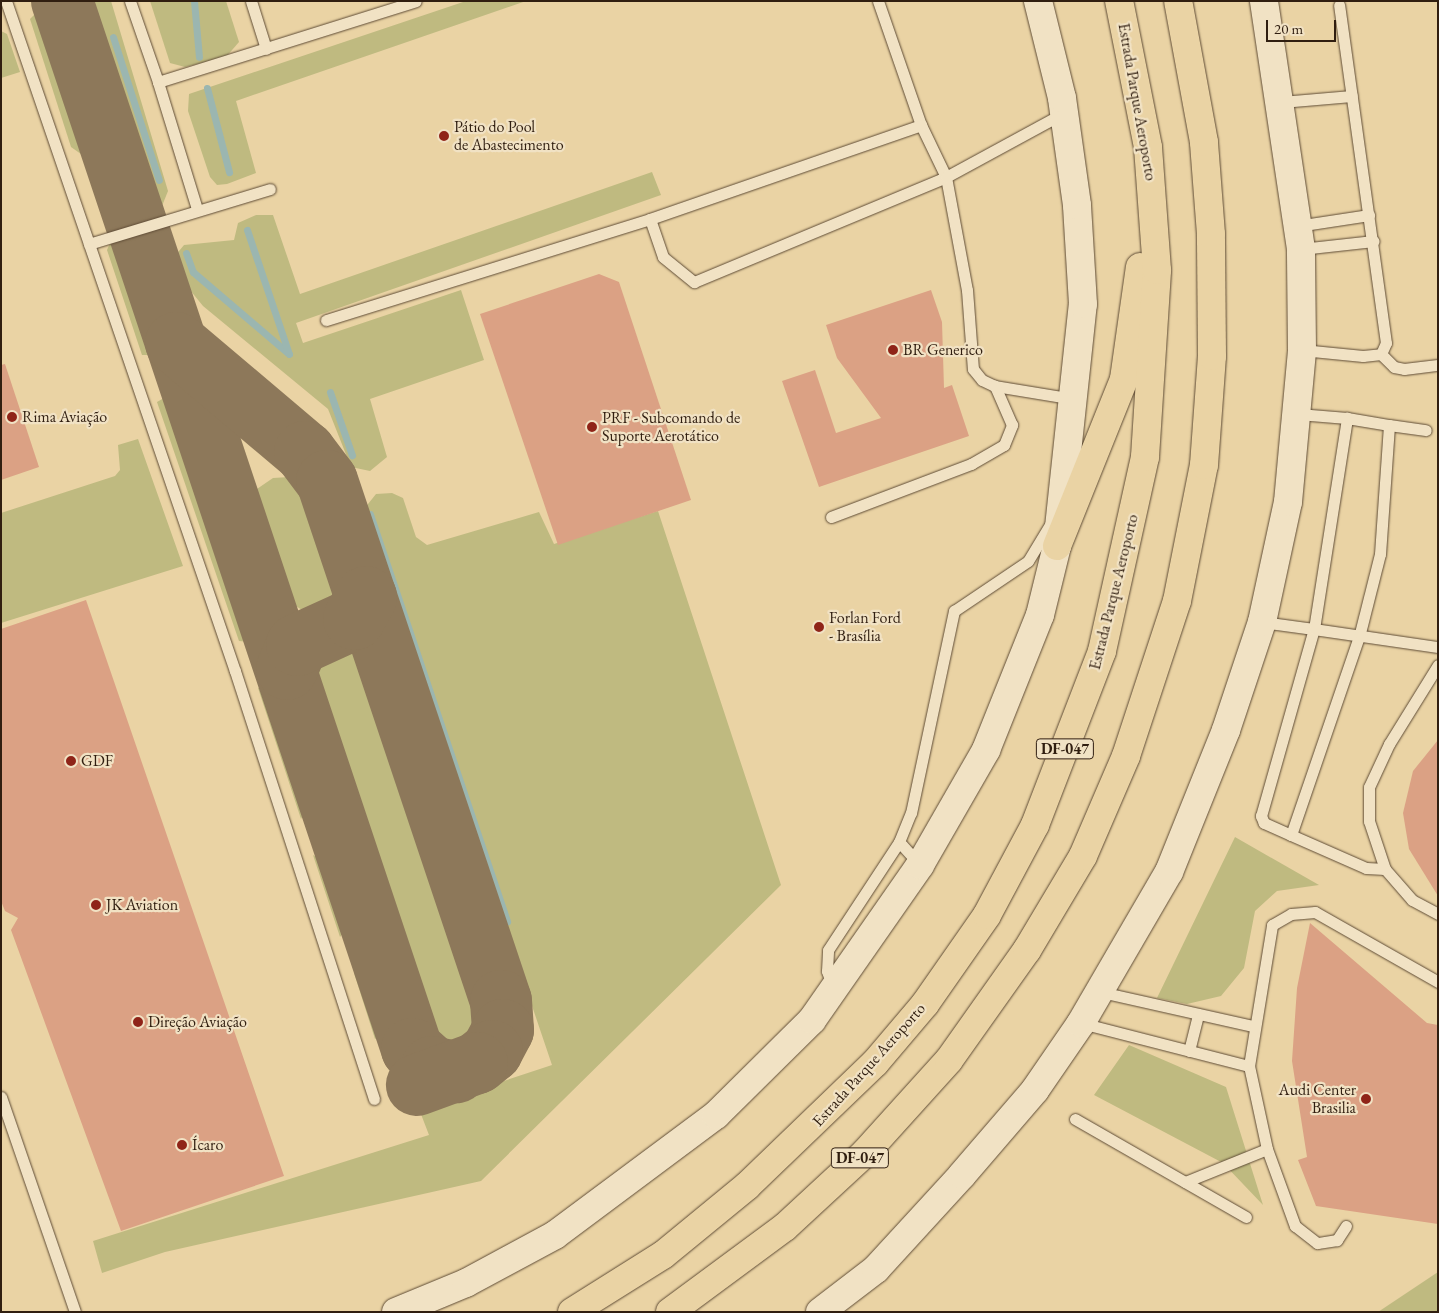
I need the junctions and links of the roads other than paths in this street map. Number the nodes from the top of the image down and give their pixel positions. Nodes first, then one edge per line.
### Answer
1 (6, 1) edge
2 (130, 1) edge
3 (251, 1) edge
4 (416, 1) edge
5 (878, 1) edge
6 (1038, 1) edge
7 (1119, 1) edge
8 (1178, 1) edge
9 (1184, 1) edge
10 (1264, 1) edge
11 (1339, 5) dead end
12 (1186, 33) junction
13 (266, 49) junction
14 (158, 82) junction
15 (1352, 96) junction
16 (1281, 102) junction
17 (1064, 113) junction
18 (921, 125) junction
19 (1151, 174) junction
20 (946, 177) junction
21 (270, 189) dead end
22 (197, 209) junction
23 (1369, 215) junction
24 (650, 219) junction
25 (1299, 238) junction
26 (1374, 241) junction
27 (89, 244) junction
28 (326, 320) dead end
29 (1302, 350) junction
30 (1381, 354) junction
31 (1438, 365) edge
32 (995, 386) junction
33 (1075, 399) junction
34 (1298, 414) junction
35 (1348, 418) junction
36 (1389, 425) junction
37 (1426, 430) dead end
38 (1063, 505) junction
39 (831, 517) dead end
40 (1057, 546) junction
41 (1262, 622) junction
42 (1314, 629) junction
43 (1360, 633) junction
44 (1438, 647) edge
45 (1438, 665) edge
46 (1291, 835) junction
47 (899, 842) junction
48 (920, 865) junction
49 (1385, 869) junction
50 (1438, 914) edge
51 (1438, 982) edge
52 (834, 989) junction
53 (1101, 992) junction
54 (1198, 1014) junction
55 (1081, 1023) junction
56 (1253, 1026) junction
57 (1189, 1051) junction
58 (1249, 1066) junction
59 (1, 1097) edge
60 (374, 1099) dead end
61 (1075, 1119) dead end
62 (1267, 1148) junction
63 (1185, 1182) junction
64 (1246, 1216) dead end
65 (1346, 1226) dead end
66 (75, 1312) edge
67 (396, 1312) edge
68 (572, 1312) edge
69 (670, 1312) edge
70 (820, 1312) edge

1 - 27 lane
2 - 14 lane
3 - 13 lane
4 - 13 lane
5 - 18 lane
6 - 17 street
7 - 19 main road, Estrada Parque Aeroporto / DF-047
8 - 12 main road, DF-047
9 - 12 main road
10 - 16 street
11 - 15 lane
12 - 69 main road, DF-047
13 - 14 lane
14 - 22 lane
15 - 16 lane
15 - 23 lane
16 - 25 street
17 - 20 lane
17 - 33 street
18 - 20 lane
18 - 24 lane
19 - 40 main road
19 - 68 main road, Estrada Parque Aeroporto / DF-047
20 - 24 lane
20 - 32 lane
21 - 22 lane
22 - 27 lane
23 - 25 lane
23 - 26 lane
24 - 28 lane
25 - 26 lane
25 - 29 street
26 - 30 lane
27 - 60 lane
29 - 30 lane
29 - 34 street
30 - 31 lane
32 - 33 lane
32 - 39 lane
33 - 38 street
34 - 35 lane
34 - 41 street
35 - 36 lane
35 - 42 lane
36 - 37 lane
36 - 43 lane
38 - 40 street
38 - 47 lane
40 - 48 street
41 - 42 lane
41 - 53 street
42 - 43 lane
42 - 46 lane
43 - 44 lane
43 - 46 lane
45 - 49 lane
46 - 49 lane
47 - 48 lane
47 - 52 lane
48 - 52 street
49 - 50 lane
51 - 56 lane
52 - 67 street
53 - 54 lane
53 - 55 street
54 - 56 lane
54 - 57 lane
55 - 57 lane
55 - 70 street
56 - 58 lane
57 - 58 lane
58 - 62 lane
59 - 66 lane
61 - 63 lane
62 - 63 lane
62 - 65 lane
63 - 64 lane

